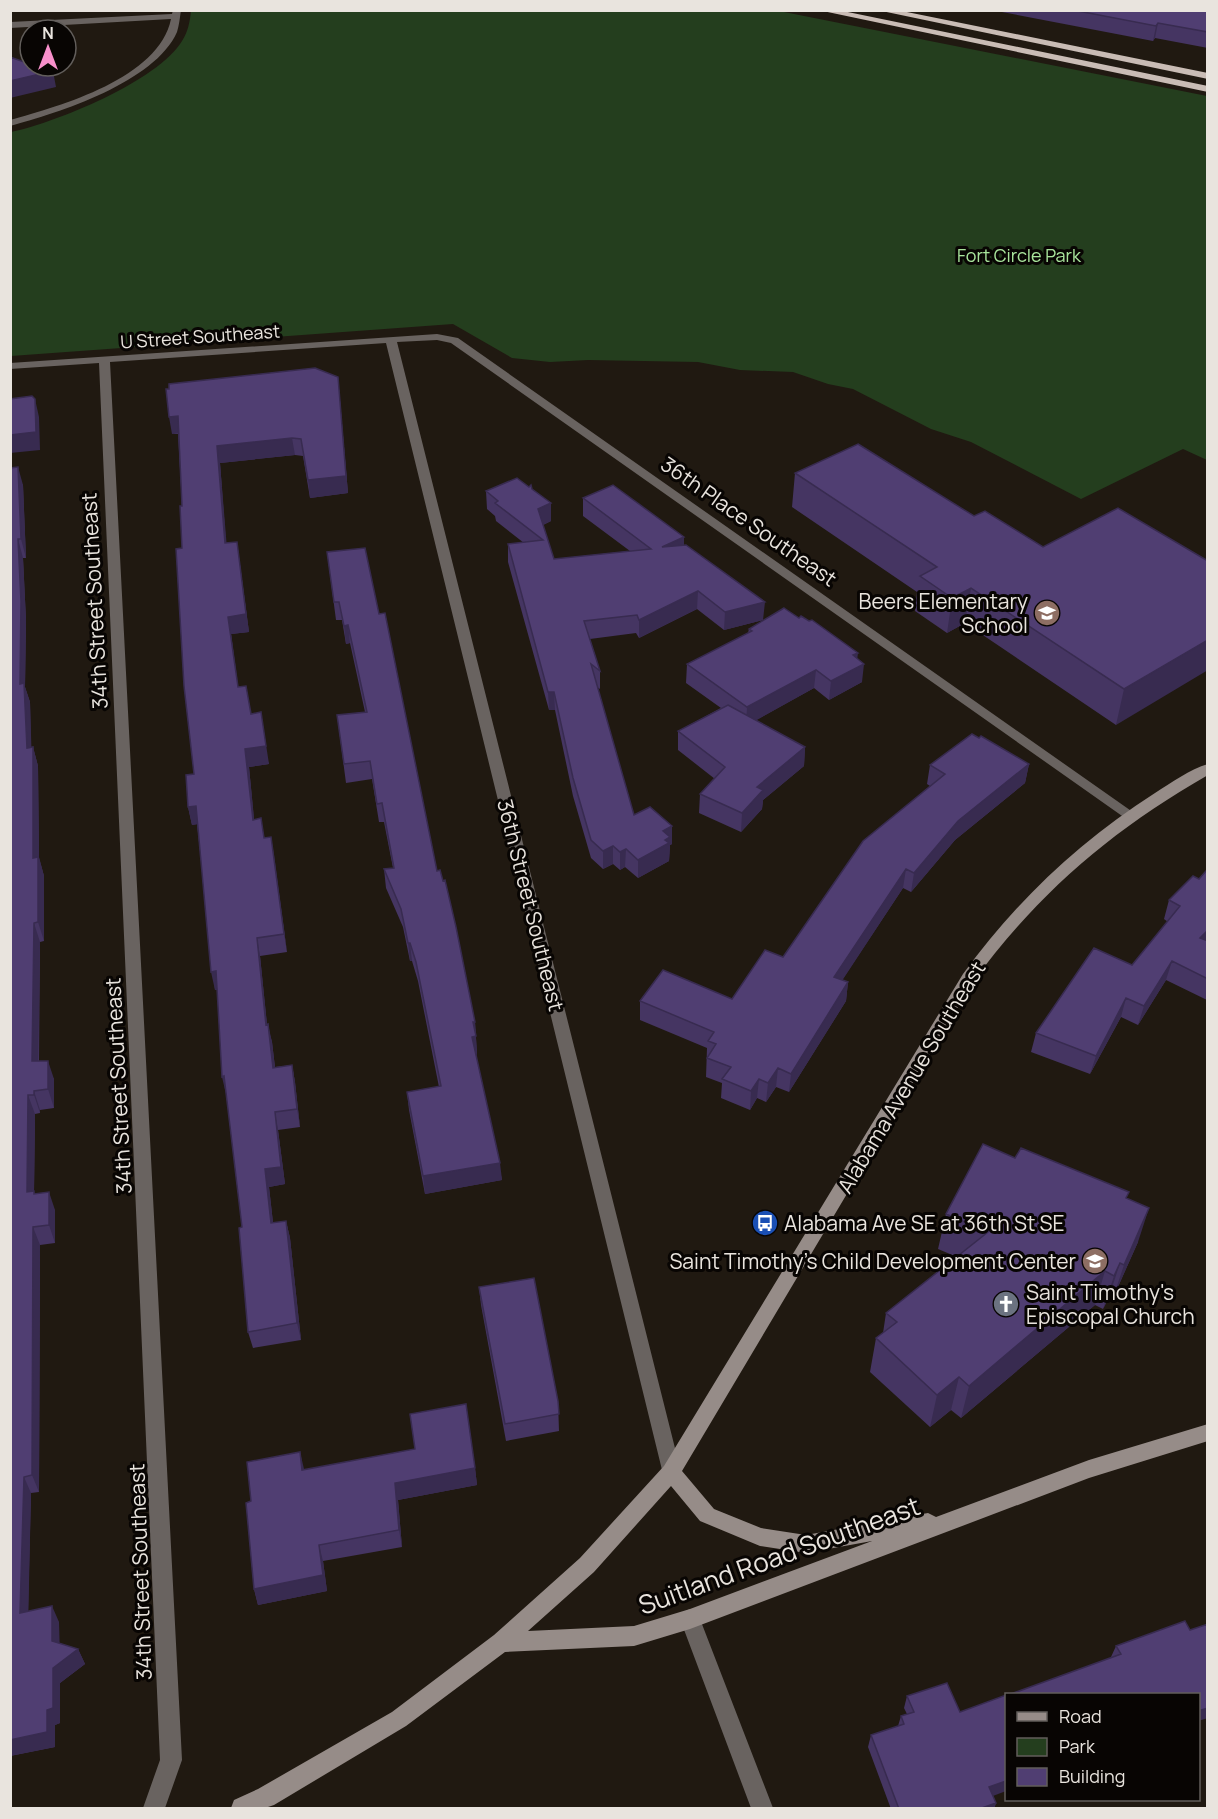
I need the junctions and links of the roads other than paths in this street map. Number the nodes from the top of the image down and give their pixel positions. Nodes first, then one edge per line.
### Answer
1 (822, 10) edge
2 (881, 10) edge
3 (177, 13) edge
4 (10, 25) edge
5 (1208, 76) edge
6 (1208, 89) edge
7 (10, 123) edge
8 (392, 339) junction
9 (104, 359) junction
10 (10, 366) edge
11 (1208, 769) edge
12 (1130, 815) junction
13 (1208, 1432) edge
14 (671, 1472) junction
15 (967, 1515) junction
16 (690, 1619) junction
17 (501, 1642) junction
18 (154, 1809) edge
19 (242, 1809) edge
20 (762, 1809) edge

1 - 6 highway
2 - 5 highway
3 - 4 street
3 - 7 street
8 - 9 street, U Street Southeast
8 - 12 street, 36th Place Southeast
8 - 14 street, 36th Street Southeast
9 - 10 street, U Street Southeast
9 - 18 street, 34th Street Southeast
11 - 12 main road, Alabama Avenue Southeast
12 - 14 main road, Alabama Avenue Southeast
13 - 15 main road, Suitland Road Southeast
14 - 15 main road, Suitland Road Southeast
14 - 17 main road, Alabama Avenue Southeast
15 - 16 main road, Suitland Road Southeast
16 - 17 main road, Suitland Road Southeast
16 - 20 street
17 - 19 main road, Alabama Avenue Southeast

